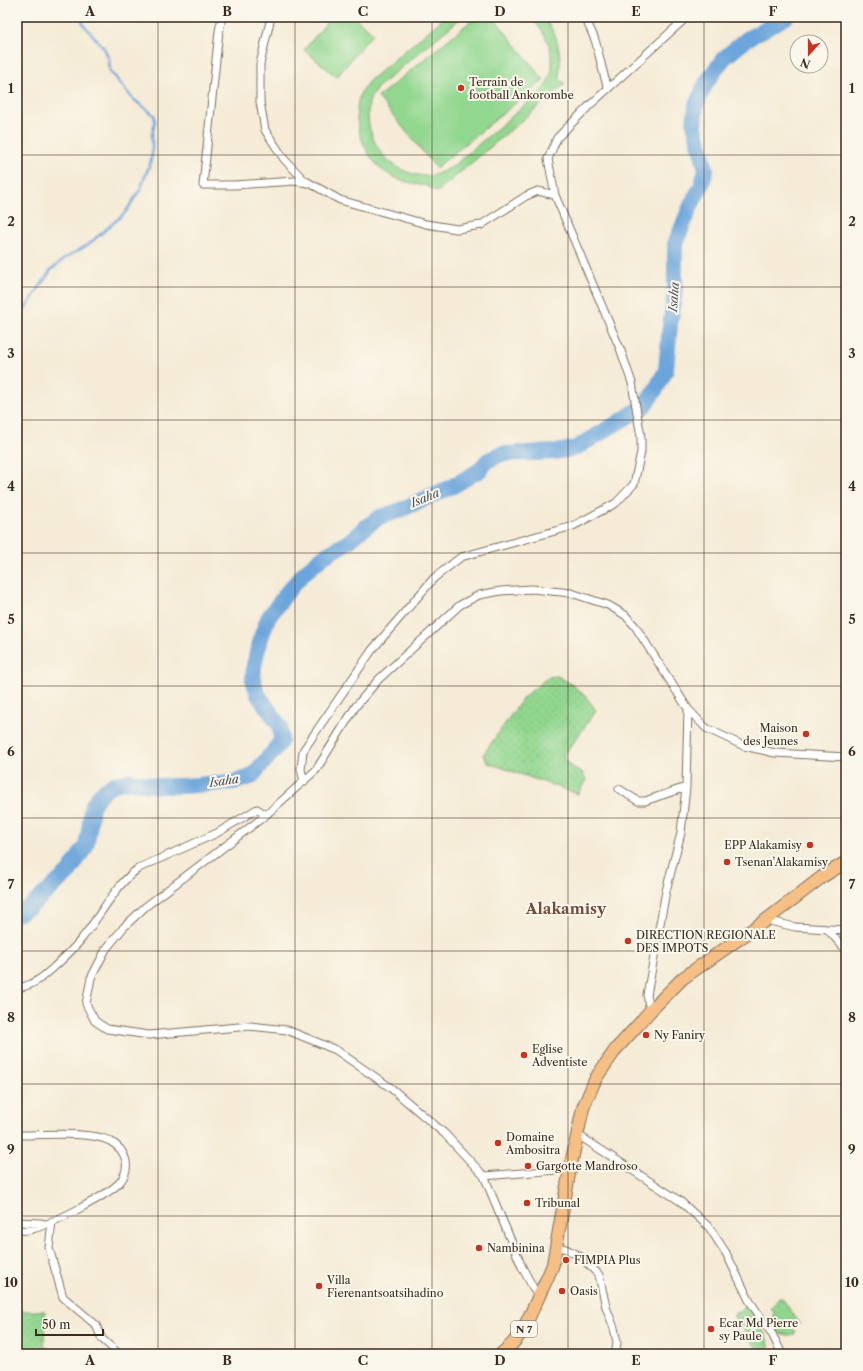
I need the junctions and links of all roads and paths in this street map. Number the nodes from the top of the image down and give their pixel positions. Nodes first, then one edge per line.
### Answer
1 (222, 17) edge
2 (271, 17) edge
3 (585, 17) edge
4 (686, 17) edge
5 (608, 88) junction
6 (309, 183) junction
7 (555, 195) junction
8 (688, 709) junction
9 (846, 758) edge
10 (304, 782) junction
11 (686, 787) junction
12 (619, 789) dead end
13 (266, 815) junction
14 (846, 862) edge
15 (766, 920) junction
16 (828, 930) junction
17 (846, 930) edge
18 (846, 950) edge
19 (17, 988) edge
20 (650, 1011) junction
21 (17, 1135) edge
22 (578, 1135) junction
23 (570, 1169) junction
24 (484, 1176) junction
25 (17, 1222) edge
26 (48, 1223) junction
27 (17, 1230) edge
28 (556, 1246) junction
29 (538, 1297) junction
30 (119, 1354) edge
31 (501, 1354) edge
32 (620, 1354) edge
33 (782, 1354) edge

1 - 6 street
2 - 6 street
3 - 5 street
4 - 5 street
5 - 7 street
6 - 7 street
7 - 10 street
8 - 9 street
8 - 10 street
8 - 11 street
10 - 13 street
11 - 12 street
11 - 20 street
13 - 19 street
13 - 24 street
14 - 15 main road, N 7
15 - 16 street
15 - 20 main road, N 7
16 - 17 street
16 - 18 street
20 - 22 main road, N 7
21 - 26 street
22 - 23 main road, N 7
22 - 33 street
23 - 24 street
23 - 28 main road, N 7
24 - 29 street
25 - 26 street
26 - 27 street
26 - 30 street
28 - 29 main road, N 7
28 - 32 street
29 - 31 main road, N 7

